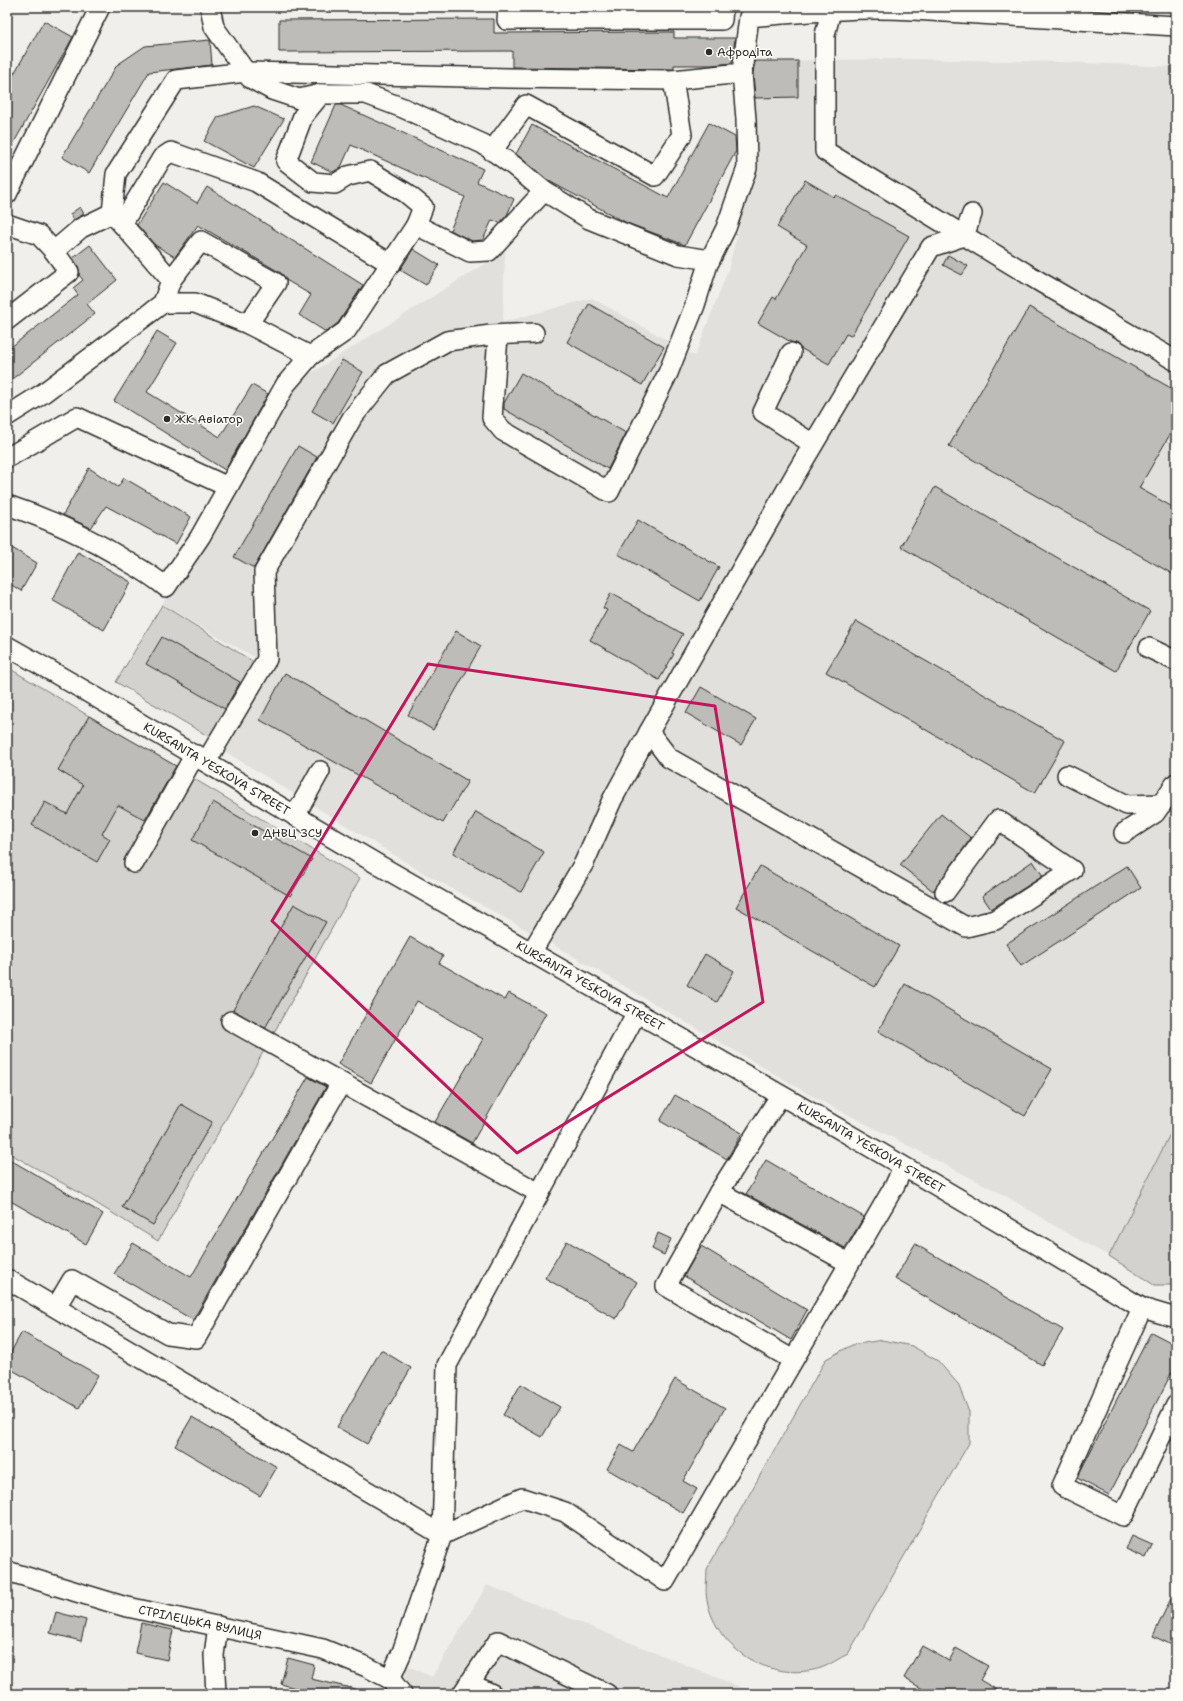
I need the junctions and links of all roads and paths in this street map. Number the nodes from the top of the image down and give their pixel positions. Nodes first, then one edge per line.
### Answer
1 (100, 7) edge
2 (210, 7) edge
3 (508, 7) edge
4 (723, 7) edge
5 (832, 8) edge
6 (1078, 14) edge
7 (1176, 26) edge
8 (246, 72) junction
9 (742, 73) junction
10 (532, 79) junction
11 (673, 80) junction
12 (321, 94) junction
13 (526, 105) junction
14 (492, 150) junction
15 (544, 192) junction
16 (7, 194) edge
17 (972, 214) dead end
18 (117, 219) junction
19 (7, 224) edge
20 (416, 225) junction
21 (964, 236) junction
22 (54, 250) junction
23 (710, 260) junction
24 (391, 264) junction
25 (172, 280) junction
26 (164, 303) junction
27 (7, 320) edge
28 (248, 324) junction
29 (534, 333) dead end
30 (498, 336) junction
31 (791, 353) dead end
32 (310, 356) junction
33 (1176, 361) edge
34 (7, 416) edge
35 (813, 444) junction
36 (7, 458) edge
37 (228, 487) junction
38 (7, 505) edge
39 (7, 646) edge
40 (1149, 648) dead end
41 (1176, 661) edge
42 (649, 732) junction
43 (201, 759) junction
44 (320, 771) dead end
45 (1066, 775) dead end
46 (1176, 783) edge
47 (1162, 804) junction
48 (295, 816) junction
49 (1124, 833) dead end
50 (134, 863) dead end
51 (945, 892) dead end
52 (532, 952) junction
53 (637, 1012) junction
54 (231, 1021) dead end
55 (341, 1083) junction
56 (780, 1096) junction
57 (903, 1167) junction
58 (719, 1192) junction
59 (539, 1193) junction
60 (849, 1264) junction
61 (7, 1279) edge
62 (56, 1307) junction
63 (1142, 1308) junction
64 (1176, 1318) edge
65 (793, 1360) junction
66 (1176, 1405) edge
67 (442, 1535) junction
68 (7, 1571) edge
69 (218, 1626) junction
70 (390, 1679) junction
71 (465, 1689) edge
72 (216, 1694) edge
73 (402, 1694) edge
74 (492, 1694) edge
75 (607, 1694) edge

1 - 16 street
2 - 8 street
3 - 4 street
5 - 6 street
5 - 9 street
5 - 21 street
6 - 7 street
8 - 10 street
8 - 12 street
8 - 18 street
9 - 11 street
9 - 23 street
10 - 11 street
10 - 13 street
11 - 13 street
12 - 14 street
12 - 20 street
13 - 14 street
14 - 15 street
15 - 20 street
15 - 23 street
17 - 21 street
18 - 22 street
18 - 24 street
18 - 25 street
19 - 22 street
20 - 24 street
21 - 33 street
21 - 35 street
22 - 27 street
23 - 30 street
24 - 32 street
25 - 26 street
25 - 28 street
26 - 28 street
26 - 34 street
28 - 32 street
29 - 30 street
30 - 43 street
31 - 35 street
32 - 37 street
35 - 42 street
36 - 37 street
37 - 38 street
39 - 43 street, KURSANTA YESKOVA STREET
40 - 41 street
42 - 51 street
42 - 52 street
43 - 48 street, KURSANTA YESKOVA STREET
43 - 50 street
44 - 48 street
45 - 47 street
46 - 47 street
47 - 49 street
48 - 52 street, KURSANTA YESKOVA STREET
52 - 53 street, KURSANTA YESKOVA STREET
53 - 56 street, KURSANTA YESKOVA STREET
53 - 59 street
54 - 55 street
55 - 59 street
55 - 62 street
56 - 57 street, KURSANTA YESKOVA STREET
56 - 58 street
57 - 60 street
57 - 63 street, KURSANTA YESKOVA STREET
58 - 60 street
58 - 65 street
59 - 67 street
60 - 65 street
61 - 62 street
62 - 67 street
63 - 64 street, KURSANTA YESKOVA STREET
63 - 66 street
65 - 67 street
67 - 70 street
68 - 69 street, СТРІЛЕЦЬКА ВУЛИЦЯ
69 - 70 street, СТРІЛЕЦЬКА ВУЛИЦЯ
69 - 72 street
70 - 73 street
71 - 74 street
71 - 75 street

